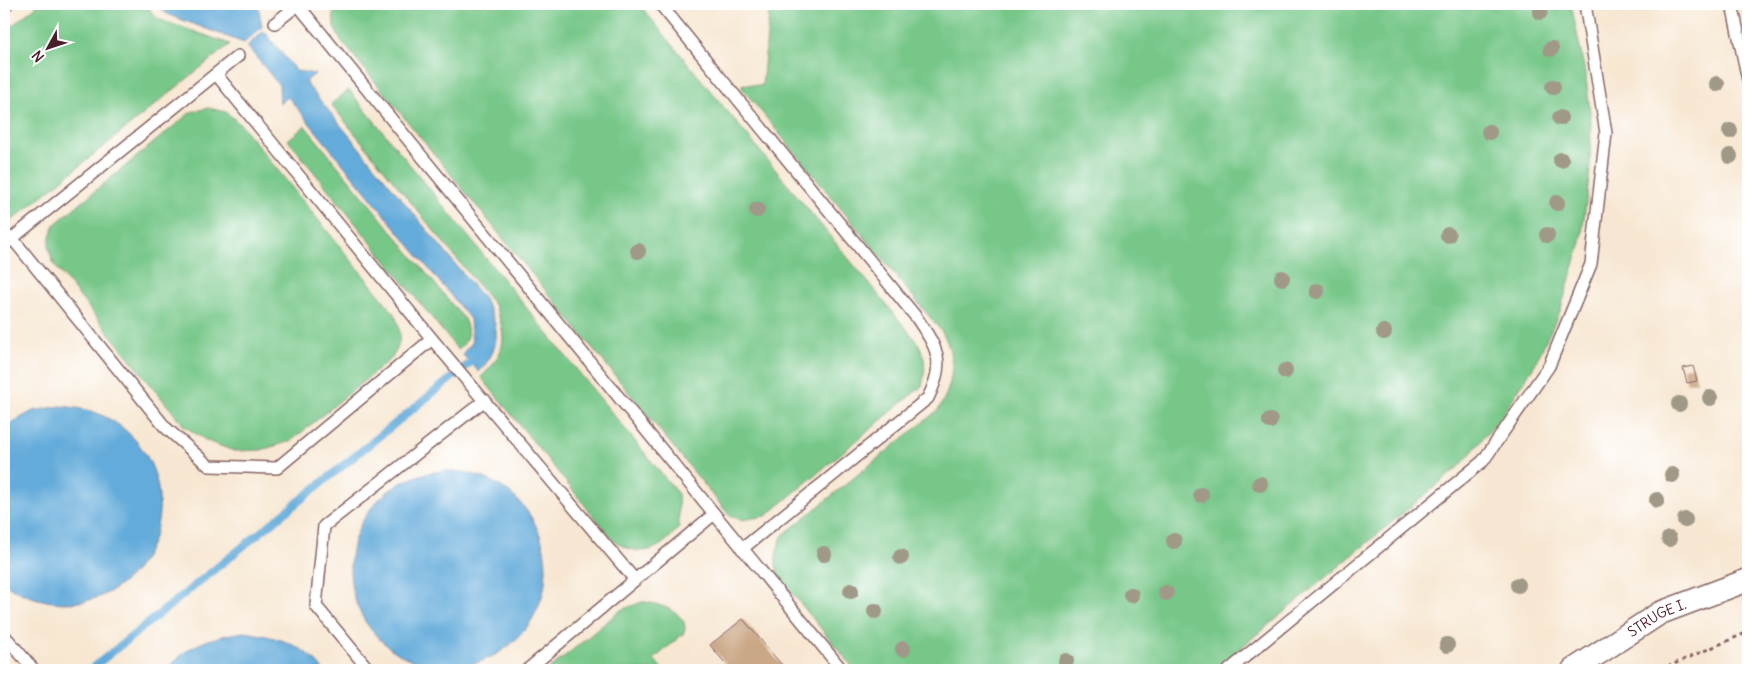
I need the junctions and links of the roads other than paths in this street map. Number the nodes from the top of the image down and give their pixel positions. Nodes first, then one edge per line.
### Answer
1 (7, 4) edge
2 (299, 4) edge
3 (660, 4) edge
4 (1585, 4) edge
5 (1732, 4) edge
6 (4, 6) edge
7 (275, 23) dead end
8 (238, 56) dead end
9 (216, 74) junction
10 (1748, 80) edge
11 (8, 242) edge
12 (432, 339) junction
13 (485, 400) junction
14 (714, 514) junction
15 (742, 549) junction
16 (635, 580) junction
17 (1748, 580) edge
18 (4, 635) edge
19 (34, 670) edge
20 (369, 670) edge
21 (527, 670) edge
22 (842, 670) edge
23 (1229, 670) edge
24 (1573, 670) edge

1 - 6 lane
2 - 7 lane
2 - 14 lane
3 - 15 lane
4 - 23 lane
5 - 10 lane
8 - 9 lane
9 - 11 lane
9 - 12 lane
11 - 12 lane
12 - 13 lane
13 - 16 lane
13 - 20 lane
14 - 15 lane
14 - 16 lane
15 - 22 lane
16 - 21 lane
17 - 24 street, STRUGE I.
18 - 19 lane

